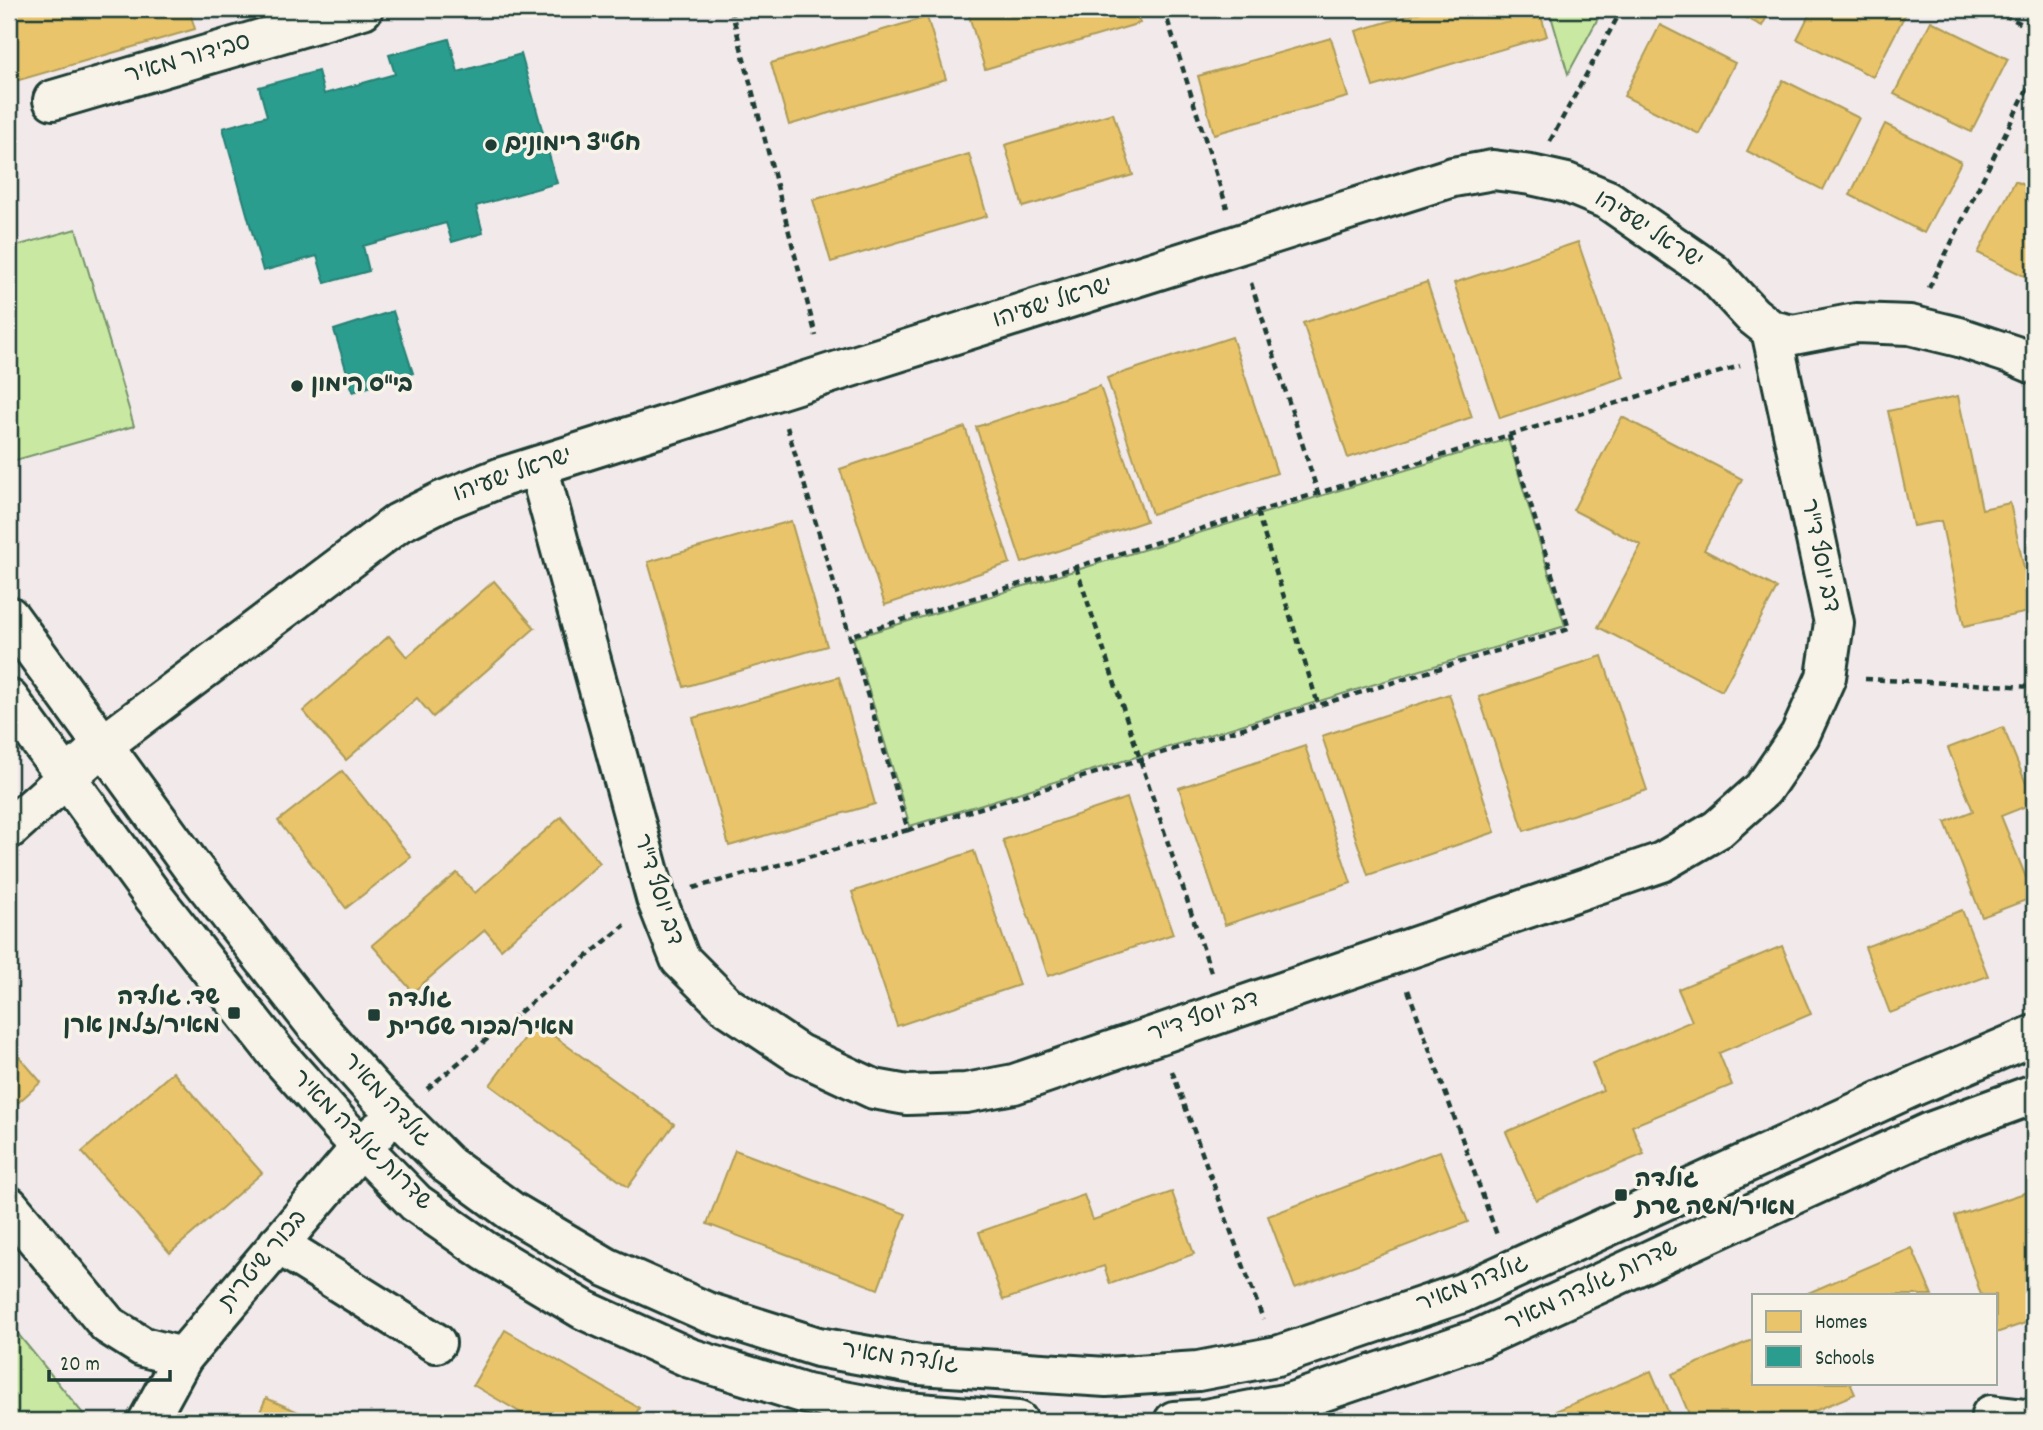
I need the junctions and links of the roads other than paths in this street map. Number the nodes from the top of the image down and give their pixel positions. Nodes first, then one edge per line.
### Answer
1 (363, 9) edge
2 (53, 100) dead end
3 (1773, 343) junction
4 (2034, 364) edge
5 (538, 466) junction
6 (9, 616) edge
7 (9, 699) edge
8 (103, 745) junction
9 (67, 779) junction
10 (9, 829) edge
11 (2034, 1035) edge
12 (2034, 1094) edge
13 (397, 1114) junction
14 (361, 1147) junction
15 (9, 1206) edge
16 (278, 1244) junction
17 (436, 1343) dead end
18 (183, 1357) junction
19 (1991, 1415) dead end
20 (1222, 1418) edge
21 (945, 1419) edge
22 (2034, 1420) edge
23 (148, 1421) edge
24 (1018, 1421) edge
25 (1174, 1421) edge

1 - 2 street, סבידור מאיר
3 - 4 street
3 - 5 street, ישראל ישעיהו
3 - 5 street, דב יוסף ד"ר
5 - 8 street, ישראל ישעיהו
6 - 8 street, גולדה מאיר
7 - 9 street, שדרות גולדה מאיר
8 - 9 street, ישראל ישעיהו
8 - 13 street, גולדה מאיר
9 - 10 street, ישראל ישעיהו
9 - 14 street, שדרות גולדה מאיר
11 - 13 street, גולדה מאיר
12 - 20 street, שדרות גולדה מאיר
13 - 14 street, בכור שיטרית
14 - 16 street, בכור שיטרית
14 - 21 street, שדרות גולדה מאיר
15 - 18 street
16 - 17 street
16 - 18 street, בכור שיטרית
18 - 23 street, בכור שיטרית
19 - 22 street
20 - 25 street, שדרות גולדה מאיר
21 - 24 street, שדרות גולדה מאיר

